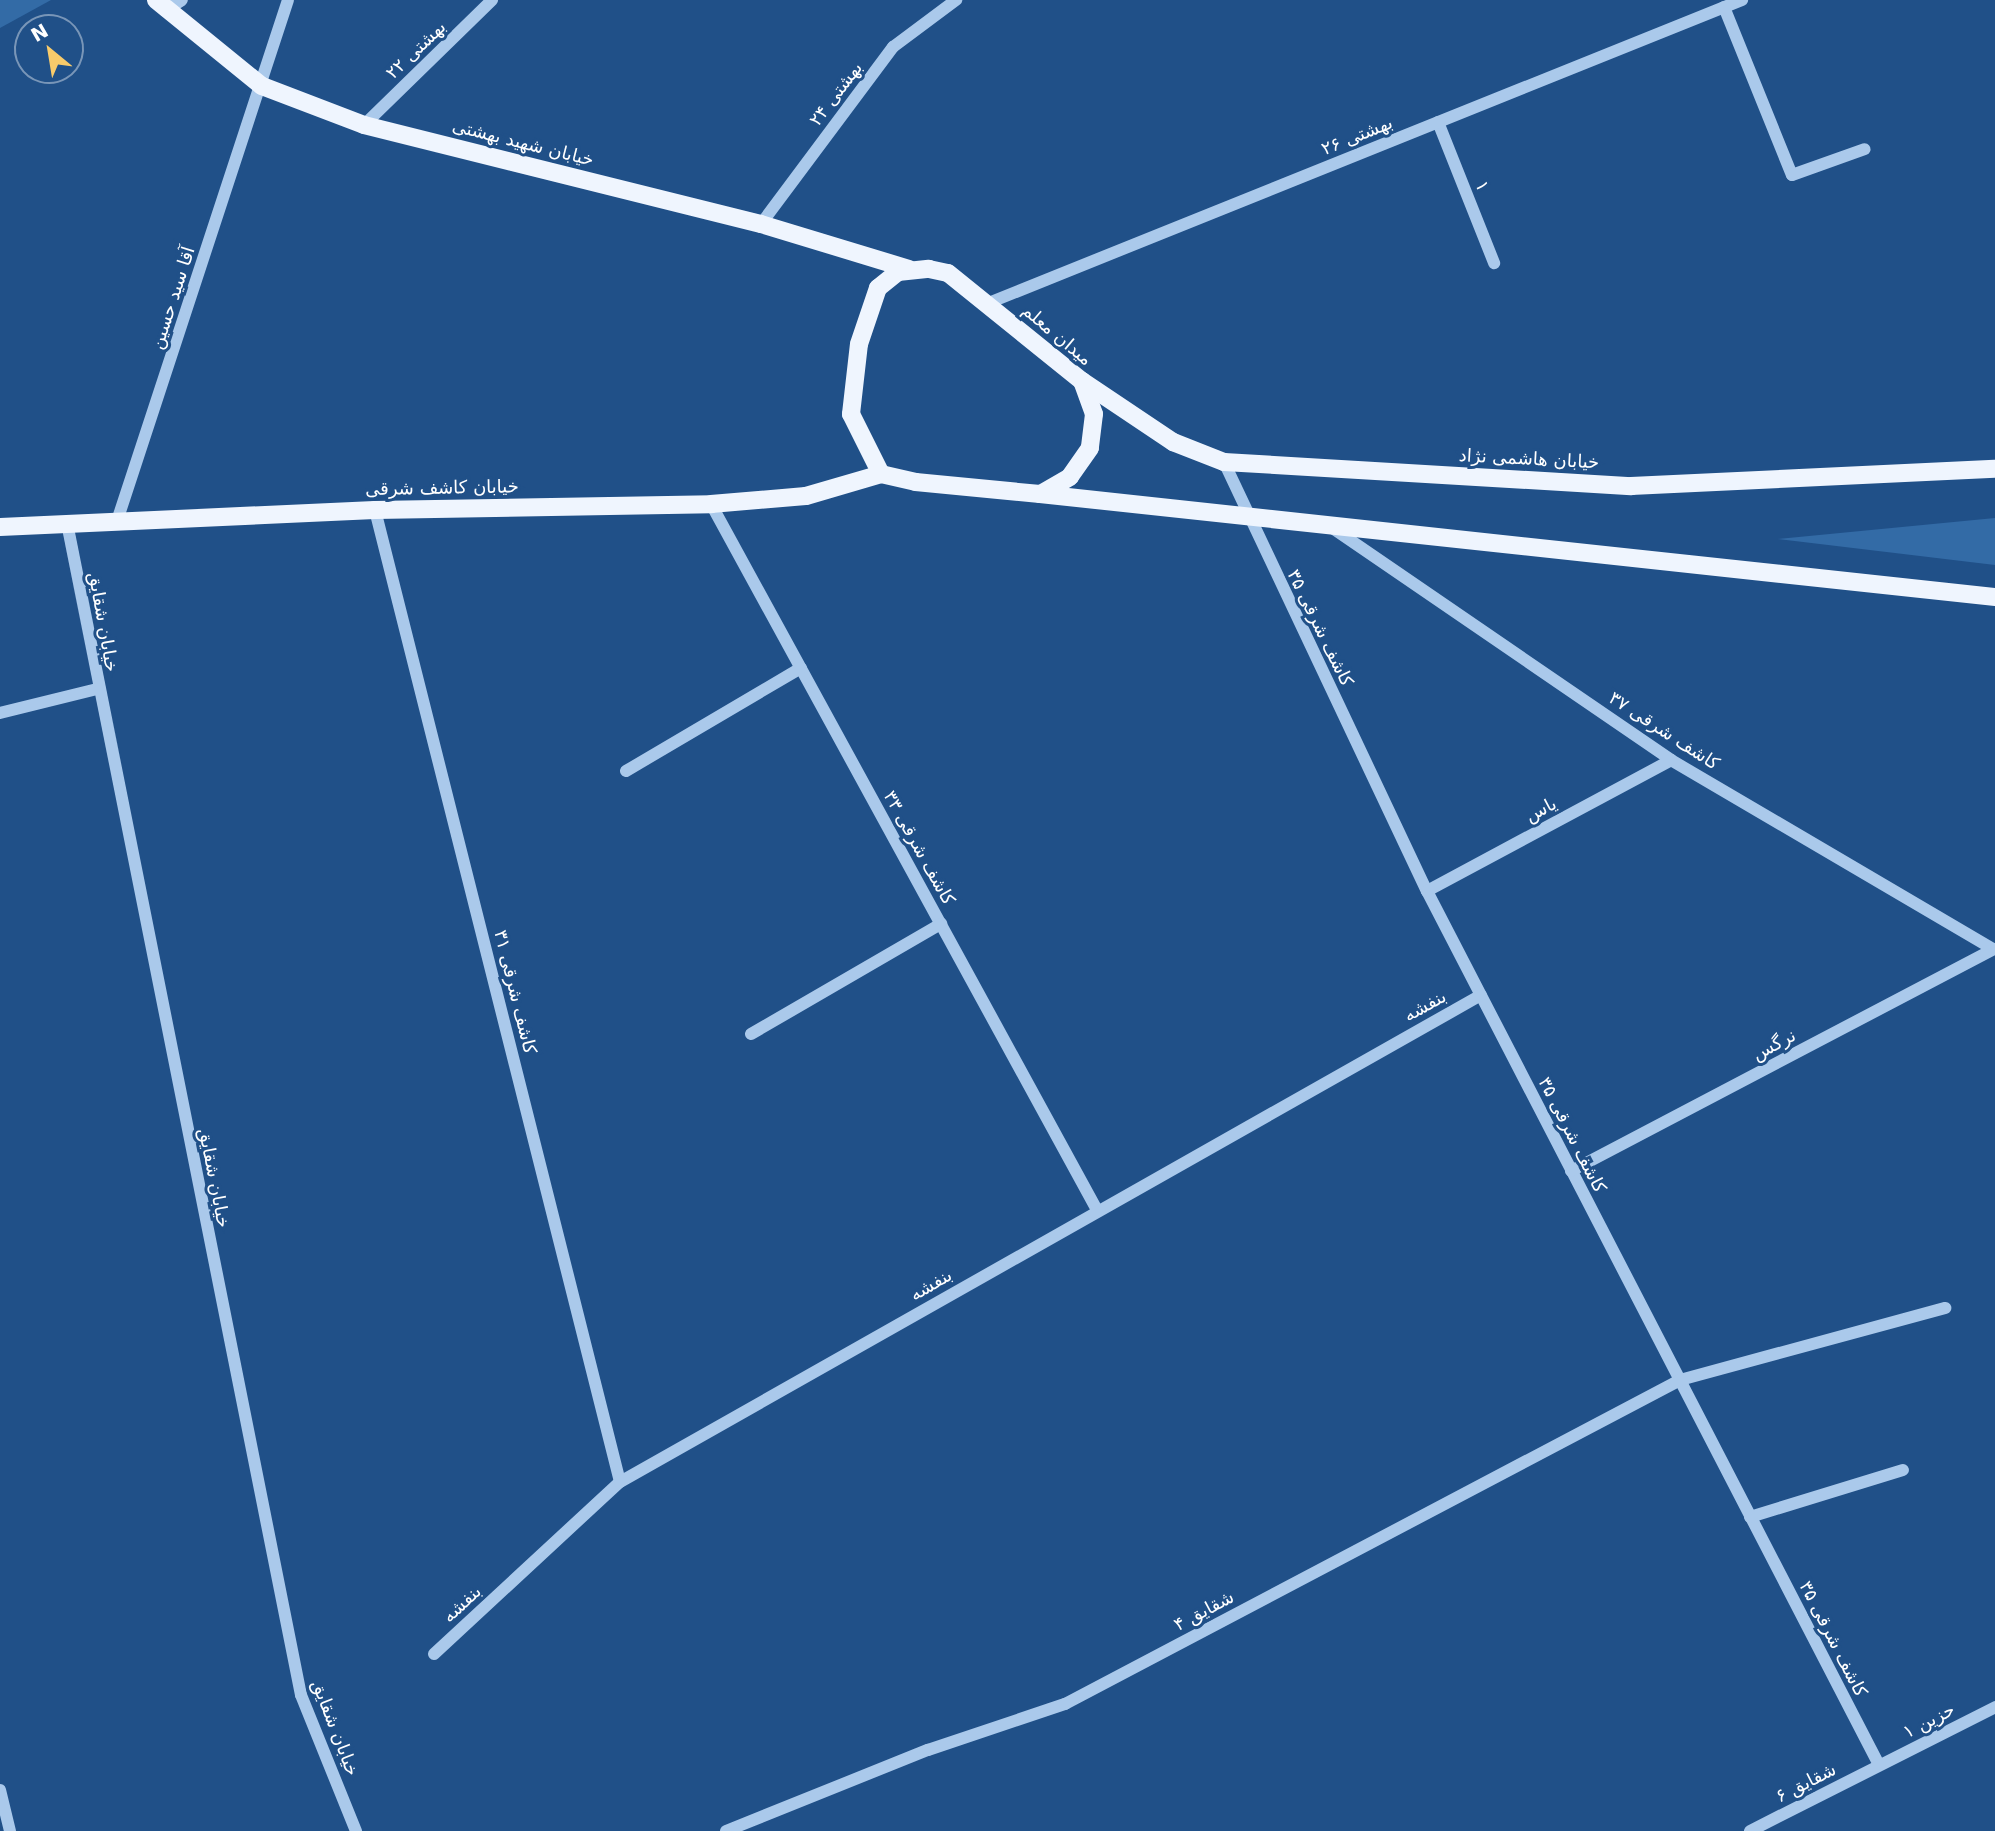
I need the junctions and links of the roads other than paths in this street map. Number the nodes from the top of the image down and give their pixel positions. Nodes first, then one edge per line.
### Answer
1 (182, 0) edge
2 (288, 0) edge
3 (492, 0) edge
4 (956, 0) edge
5 (1742, 0) edge
6 (160, 5) edge
7 (1724, 7) junction
8 (262, 86) junction
9 (1438, 122) junction
10 (364, 125) junction
11 (1865, 149) dead end
12 (761, 224) junction
13 (1494, 263) dead end
14 (909, 269) junction
15 (986, 304) junction
16 (1082, 381) junction
17 (1224, 462) junction
18 (1995, 469) edge
19 (881, 474) junction
20 (1040, 494) junction
21 (711, 504) junction
22 (375, 510) junction
23 (1246, 515) junction
24 (117, 521) junction
25 (67, 523) junction
26 (1328, 525) junction
27 (0, 527) edge
28 (1995, 597) edge
29 (801, 668) junction
30 (97, 689) junction
31 (0, 713) edge
32 (1671, 760) junction
33 (626, 771) dead end
34 (1427, 891) junction
35 (941, 924) junction
36 (1993, 949) joint
37 (1480, 995) junction
38 (751, 1034) dead end
39 (1571, 1171) junction
40 (1097, 1210) junction
41 (1945, 1308) dead end
42 (1679, 1380) junction
43 (1903, 1470) dead end
44 (620, 1482) junction
45 (1751, 1517) junction
46 (433, 1654) dead end
47 (1995, 1707) edge
48 (1879, 1765) junction
49 (0, 1790) edge
50 (10, 1831) edge
51 (356, 1831) edge
52 (726, 1831) edge
53 (1750, 1831) edge

1 - 6 street
2 - 8 street, آقا سید حسین
3 - 10 street, بهشتی ۲۲
4 - 12 street, بهشتی ۲۴
5 - 7 street, بهشتی ۲۶
6 - 8 main road, خیابان شهید بهشتی
7 - 9 street, بهشتی ۲۶
7 - 11 street
8 - 10 main road, خیابان شهید بهشتی
8 - 24 street, آقا سید حسین
9 - 13 street, ۱
9 - 15 street, بهشتی ۲۶
10 - 12 main road, خیابان شهید بهشتی
12 - 14 main road, خیابان شهید بهشتی
14 - 15 main road, میدان معلم
14 - 19 main road
15 - 16 main road, میدان معلم
16 - 17 main road, خیابان هاشمی نژاد
16 - 20 main road, میدان معلم
17 - 18 main road, خیابان هاشمی نژاد
17 - 23 street, کاشف شرقی ۳۵
19 - 20 main road
19 - 21 main road, خیابان کاشف شرقی
20 - 23 main road
21 - 22 main road, خیابان کاشف شرقی
21 - 29 street, کاشف شرقی ۳۳
22 - 24 main road, خیابان کاشف شرقی
22 - 44 street, کاشف شرقی ۳۱
23 - 26 main road
23 - 34 street, کاشف شرقی ۳۵
24 - 25 main road, خیابان کاشف شرقی
25 - 27 main road, خیابان کاشف شرقی
25 - 30 street, خیابان شقایق
26 - 28 main road
26 - 32 street, کاشف شرقی ۳۷
29 - 33 street
29 - 35 street, کاشف شرقی ۳۳
30 - 31 street
30 - 51 street, خیابان شقایق
32 - 34 street, یاس
32 - 36 street, کاشف شرقی ۳۷
34 - 37 street, کاشف شرقی ۳۵
35 - 38 street
35 - 40 street, کاشف شرقی ۳۳
36 - 39 street, نرگس
37 - 39 street, کاشف شرقی ۳۵
37 - 40 street, بنفشه
39 - 42 street, کاشف شرقی ۳۵
40 - 44 street, بنفشه
41 - 42 street, شقایق ۴
42 - 45 street, کاشف شرقی ۳۵
42 - 52 street, شقایق ۴
43 - 45 street
44 - 46 street, بنفشه
45 - 48 street, کاشف شرقی ۳۵
47 - 48 street, حزین ۱
48 - 53 street, شقایق ۶
49 - 50 street

